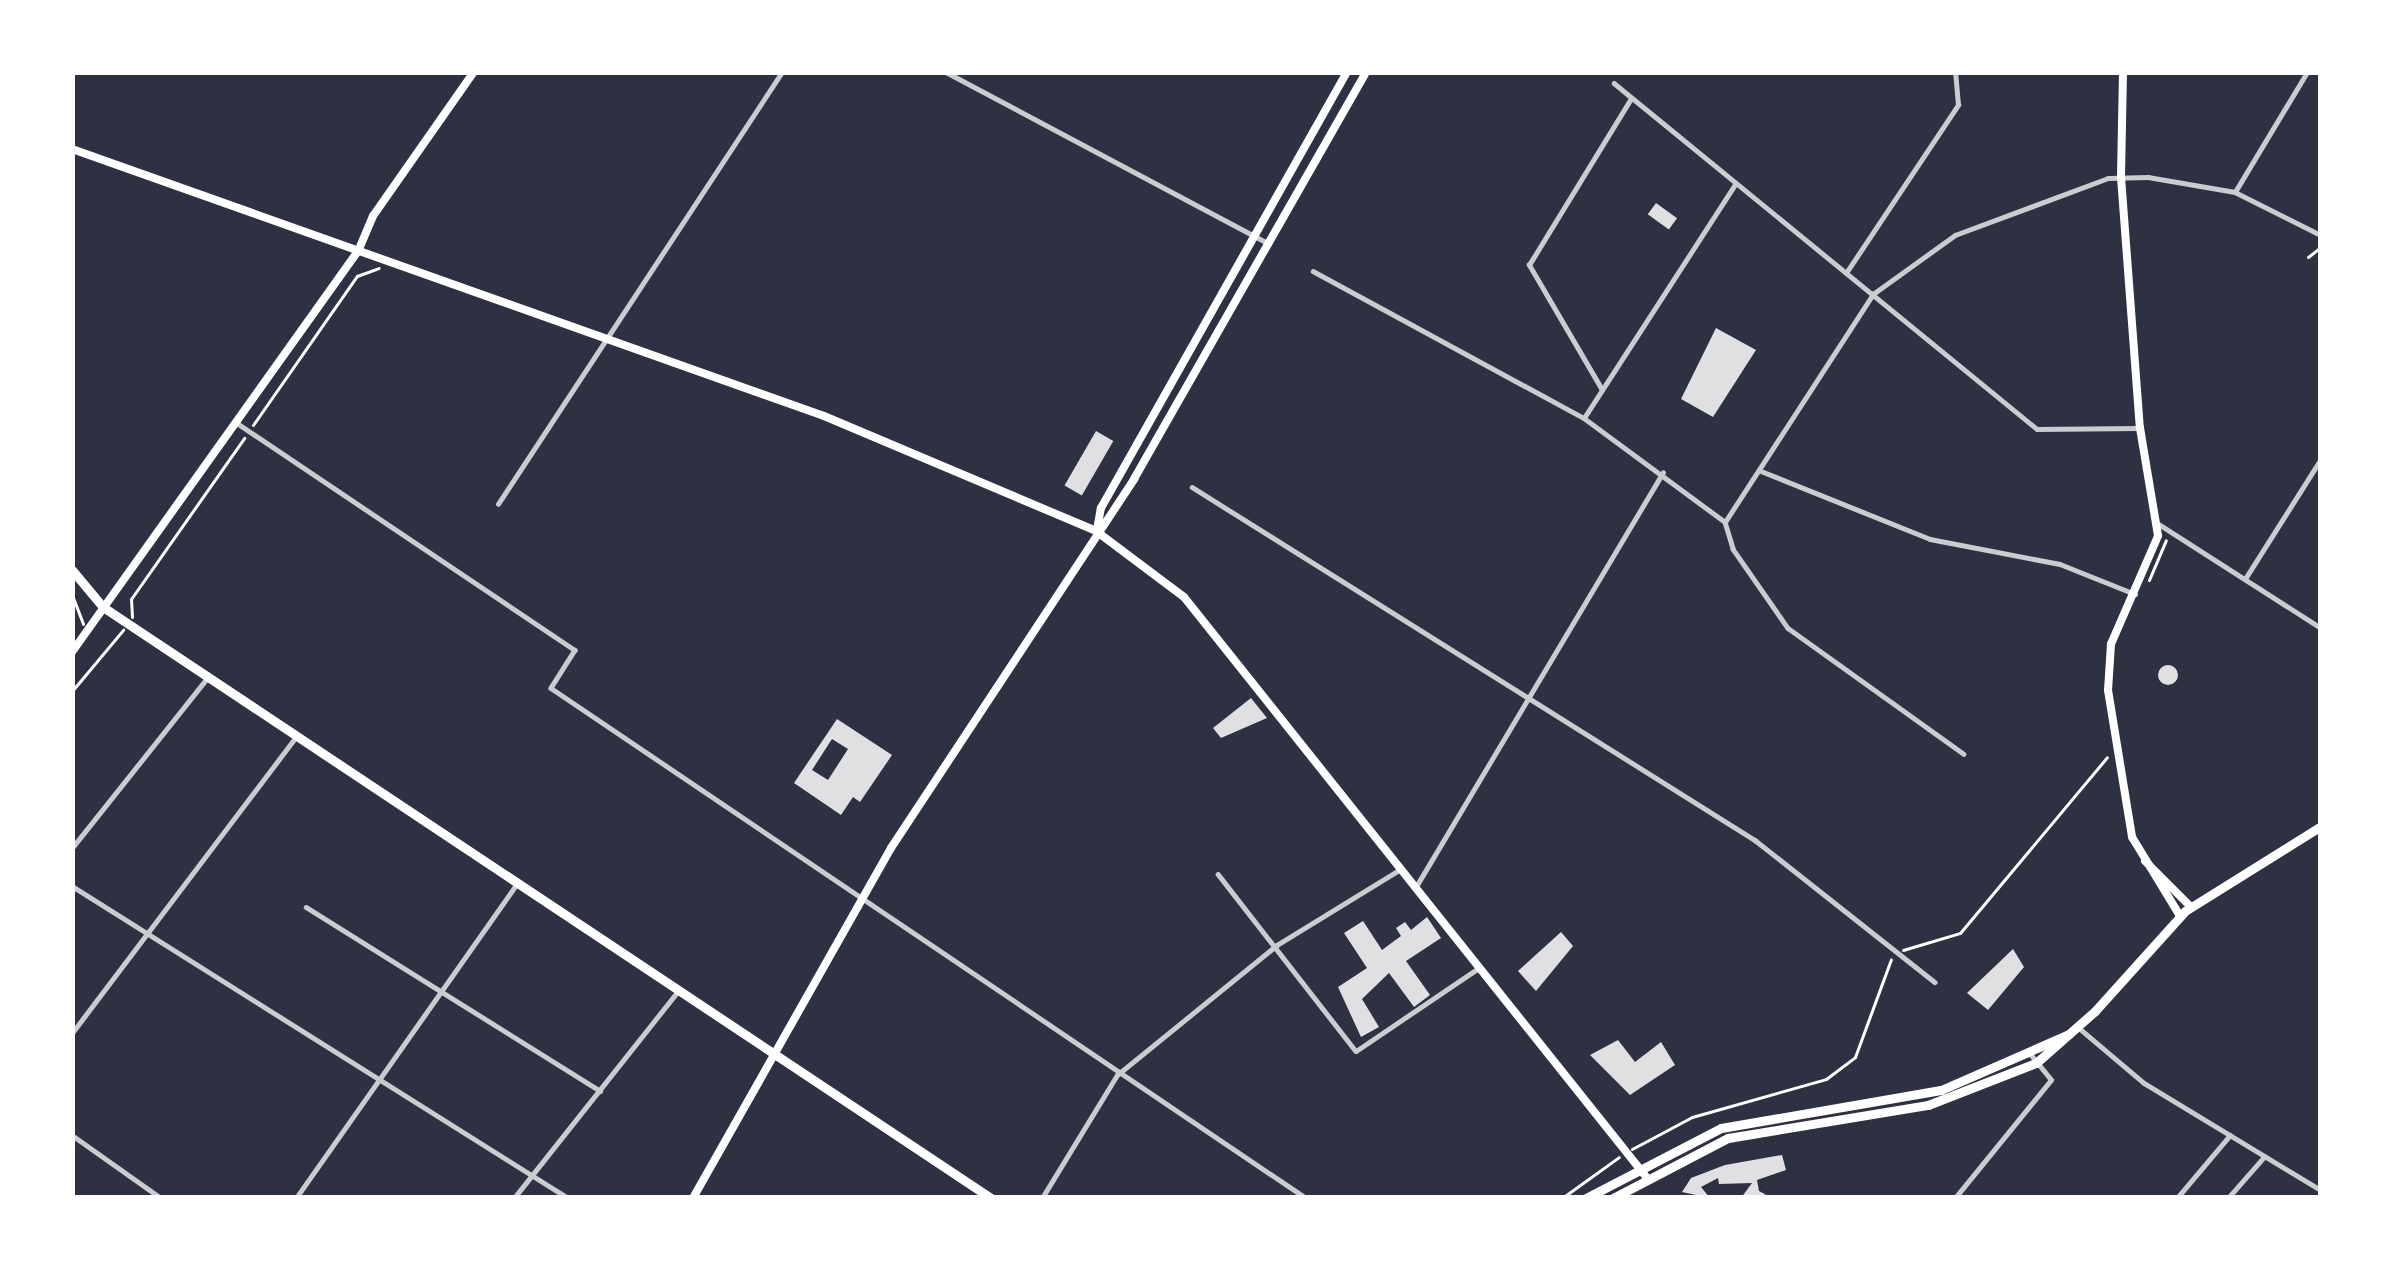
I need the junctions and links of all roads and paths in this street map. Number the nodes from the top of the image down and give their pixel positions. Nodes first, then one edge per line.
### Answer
1 (475, 72) edge
2 (782, 72) edge
3 (946, 72) edge
4 (1347, 72) edge
5 (1366, 72) edge
6 (1955, 72) edge
7 (2122, 72) edge
8 (2307, 72) edge
9 (1614, 83) dead end
10 (1630, 100) junction
11 (72, 149) edge
12 (2121, 177) junction
13 (1734, 186) junction
14 (2234, 192) junction
15 (2321, 235) edge
16 (1254, 237) junction
17 (1269, 244) junction
18 (2321, 248) edge
19 (359, 250) junction
20 (2308, 256) dead end
21 (1313, 272) dead end
22 (1846, 273) junction
23 (1873, 294) junction
24 (608, 338) junction
25 (1602, 390) junction
26 (1584, 418) junction
27 (237, 423) junction
28 (2140, 428) junction
29 (2321, 459) edge
30 (1758, 470) junction
31 (1663, 472) junction
32 (1192, 487) dead end
33 (498, 504) dead end
34 (1725, 522) junction
35 (2161, 526) junction
36 (1096, 531) junction
37 (72, 570) edge
38 (2245, 579) junction
39 (2139, 593) junction
40 (72, 595) edge
41 (104, 608) junction
42 (80, 621) dead end
43 (2321, 628) edge
44 (100, 636) dead end
45 (118, 639) dead end
46 (107, 642) junction
47 (72, 652) edge
48 (208, 677) junction
49 (72, 691) edge
50 (1531, 698) junction
51 (2114, 734) junction
52 (297, 736) junction
53 (1964, 754) dead end
54 (2321, 826) edge
55 (72, 848) edge
56 (2144, 860) junction
57 (1404, 867) junction
58 (1218, 874) dead end
59 (517, 884) junction
60 (1417, 885) junction
61 (72, 886) edge
62 (860, 900) junction
63 (2191, 907) junction
64 (306, 908) dead end
65 (2180, 916) junction
66 (145, 936) junction
67 (1277, 945) junction
68 (1900, 951) junction
69 (1480, 966) junction
70 (1935, 982) dead end
71 (679, 990) junction
72 (440, 992) junction
73 (2079, 1028) junction
74 (72, 1033) edge
75 (772, 1051) junction
76 (2033, 1058) junction
77 (1117, 1075) junction
78 (379, 1080) junction
79 (599, 1091) junction
80 (72, 1135) edge
81 (2230, 1135) junction
82 (1638, 1145) dead end
83 (1627, 1153) junction
84 (2265, 1156) junction
85 (1638, 1167) junction
86 (532, 1176) junction
87 (1647, 1178) junction
88 (2321, 1190) edge
89 (160, 1198) edge
90 (296, 1198) edge
91 (514, 1198) edge
92 (568, 1198) edge
93 (693, 1198) edge
94 (991, 1198) edge
95 (1042, 1198) edge
96 (1306, 1198) edge
97 (1562, 1198) edge
98 (1586, 1198) edge
99 (1612, 1198) edge
100 (1955, 1198) edge
101 (2177, 1198) edge
102 (2228, 1198) edge

1 - 19 main road
2 - 24 street
3 - 16 street
4 - 16 main road
5 - 17 main road
6 - 22 street
7 - 12 main road
8 - 14 street
9 - 10 street
10 - 13 street
10 - 25 street
11 - 19 main road
12 - 14 street
12 - 23 street
12 - 28 main road
13 - 22 street
13 - 25 street
14 - 15 street
16 - 17 street
16 - 36 main road
17 - 36 main road
18 - 20 path
19 - 24 main road
19 - 27 main road
21 - 26 street
22 - 23 street
23 - 28 street
23 - 30 street
24 - 33 street
24 - 36 main road
25 - 26 street
26 - 31 street
27 - 41 main road
27 - 62 street
28 - 35 main road
29 - 38 street
30 - 34 street
30 - 39 street
31 - 34 street
31 - 50 street
32 - 50 street
34 - 53 street
35 - 38 street
35 - 39 main road
35 - 39 path
36 - 57 main road
36 - 62 main road
37 - 41 highway
38 - 43 street
39 - 51 main road
40 - 42 path
41 - 47 main road
41 - 48 highway
44 - 46 path
45 - 46 path
46 - 49 path
48 - 52 highway
48 - 55 street
50 - 60 street
50 - 68 street
51 - 56 main road
51 - 68 path
52 - 59 highway
52 - 66 street
54 - 63 highway
56 - 63 main road
56 - 65 main road
57 - 60 main road
57 - 67 street
58 - 67 street
59 - 71 highway
59 - 72 street
60 - 69 main road
61 - 66 street
62 - 75 main road
62 - 77 street
63 - 65 highway
64 - 72 street
65 - 73 highway
66 - 74 street
66 - 78 street
67 - 69 street
67 - 77 street
68 - 70 street
68 - 82 path
69 - 83 main road
71 - 75 highway
71 - 79 street
72 - 78 street
72 - 79 street
73 - 76 highway
73 - 81 street
75 - 93 main road
75 - 94 highway
76 - 85 highway
76 - 87 highway
76 - 100 street
77 - 95 street
77 - 96 street
78 - 86 street
78 - 90 street
79 - 86 street
80 - 89 street
81 - 84 street
81 - 101 street
83 - 85 main road
83 - 97 path
84 - 88 street
84 - 102 street
85 - 87 main road
85 - 98 highway
86 - 91 street
86 - 92 street
87 - 99 highway

